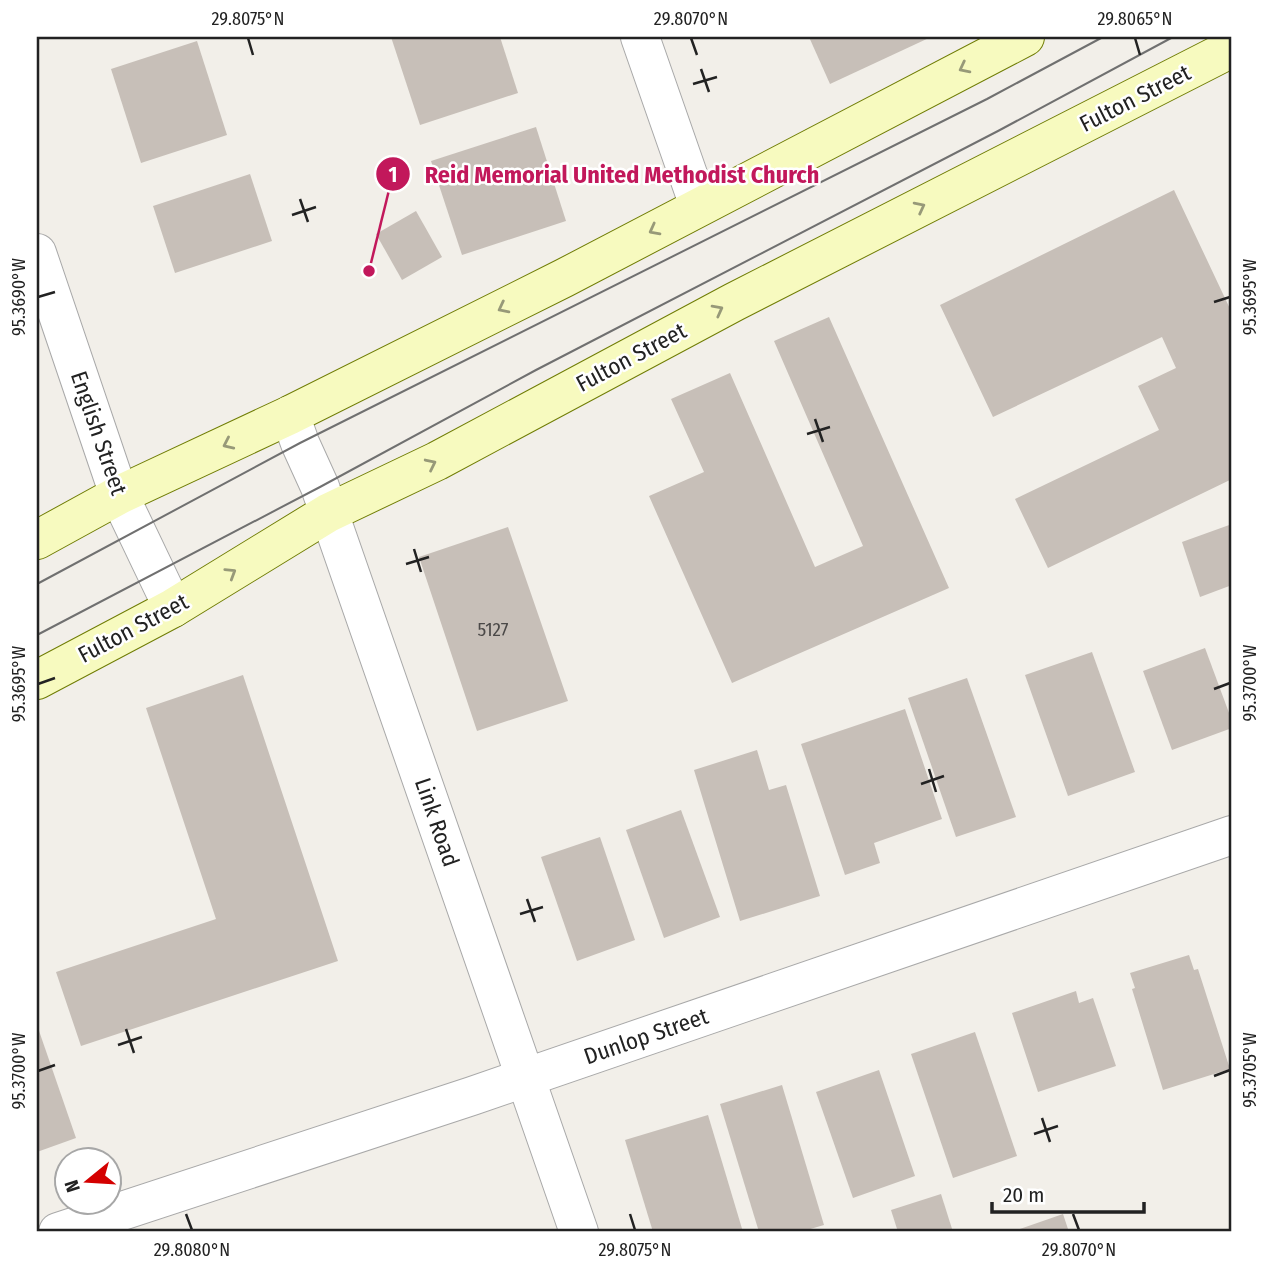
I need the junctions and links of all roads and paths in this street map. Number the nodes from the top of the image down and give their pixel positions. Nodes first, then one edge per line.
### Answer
1 (640, 37) edge
2 (1025, 37) edge
3 (1231, 53) edge
4 (699, 205) junction
5 (37, 253) edge
6 (289, 415) junction
7 (120, 495) junction
8 (328, 513) junction
9 (37, 540) edge
10 (173, 608) junction
11 (37, 680) edge
12 (1232, 835) edge
13 (526, 1077) junction
14 (58, 1232) edge
15 (579, 1232) edge

1 - 4 street
2 -> 4 main road
8 -> 3 main road, Fulton Street
4 -> 6 main road
5 - 7 street, English Street
6 -> 7 main road
6 - 8 street, Link Road
7 - 9 main road
7 - 10 street, English Street
10 -> 8 main road, Fulton Street
8 - 13 street, Link Road
10 - 11 main road, Fulton Street
12 - 13 street, Dunlop Street
13 - 14 street, Dunlop Street
13 - 15 street, Link Road

